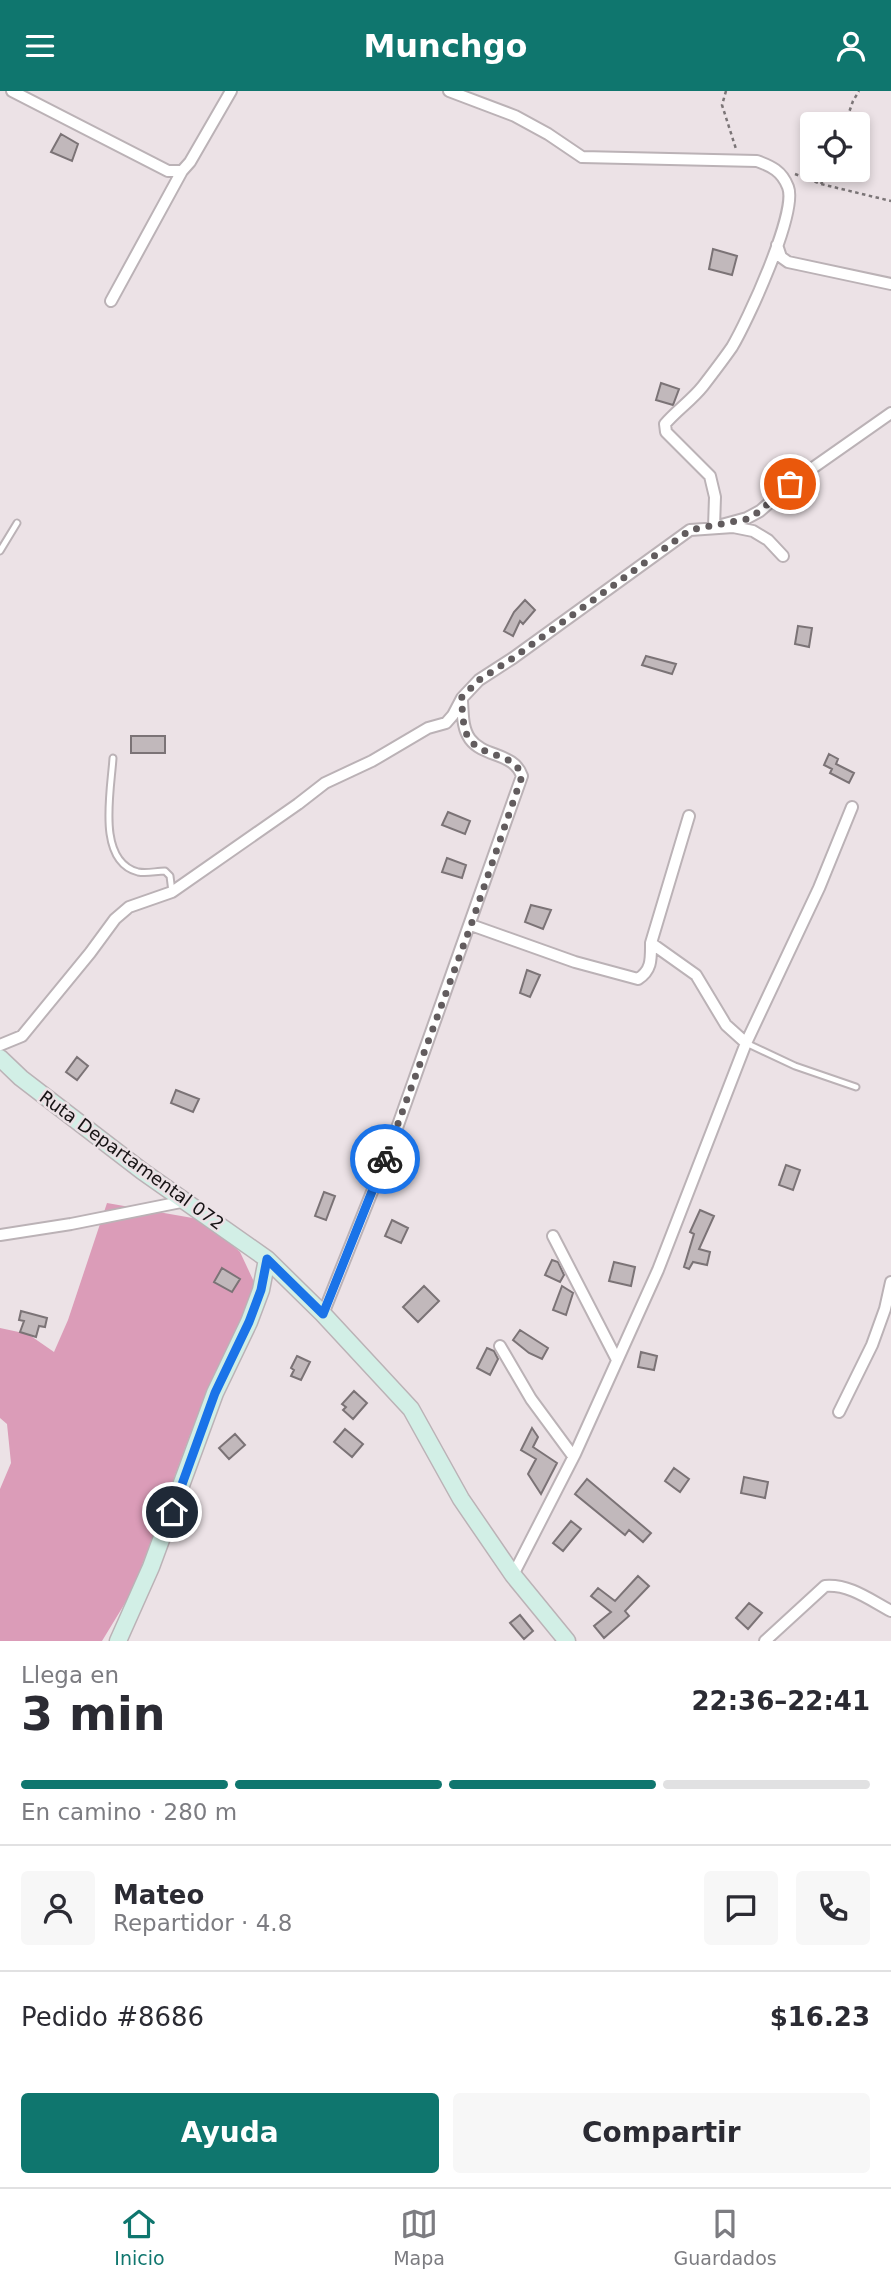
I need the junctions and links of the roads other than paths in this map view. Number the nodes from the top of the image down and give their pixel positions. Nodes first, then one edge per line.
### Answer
1 (12, 91) edge
2 (231, 91) edge
3 (449, 91) edge
4 (182, 171) junction
5 (777, 245) junction
6 (891, 284) edge
7 (111, 301) dead end
8 (891, 413) edge
9 (17, 523) dead end
10 (714, 527) junction
11 (0, 551) edge
12 (783, 556) dead end
13 (461, 698) junction
14 (113, 758) dead end
15 (852, 807) dead end
16 (689, 816) dead end
17 (172, 892) junction
18 (471, 925) junction
19 (651, 943) junction
20 (746, 1043) junction
21 (0, 1045) edge
22 (0, 1058) edge
23 (856, 1087) dead end
24 (186, 1201) junction
25 (0, 1235) edge
26 (553, 1236) dead end
27 (267, 1259) junction
28 (891, 1282) edge
29 (323, 1314) junction
30 (500, 1346) dead end
31 (616, 1358) junction
32 (839, 1412) dead end
33 (573, 1457) junction
34 (513, 1575) junction
35 (891, 1611) edge
36 (118, 1641) edge
37 (567, 1641) edge
38 (765, 1641) edge

1 - 4 street
2 - 4 street
3 - 5 street
4 - 7 street
5 - 6 street
5 - 10 street
8 - 10 street
9 - 11 lane
10 - 12 street
10 - 13 street
13 - 17 street
13 - 18 street
14 - 17 lane
15 - 20 street
16 - 19 street
17 - 21 street
18 - 19 street
18 - 29 street
19 - 20 street
20 - 23 lane
20 - 31 street
22 - 24 main road, Ruta Departamental 072
24 - 25 street
24 - 27 main road, Ruta Departamental 072
26 - 31 street
27 - 29 main road, Ruta Departamental 072
27 - 36 main road
28 - 32 street
29 - 34 main road, Ruta Departamental 072
30 - 33 street
31 - 33 street
33 - 34 street
34 - 37 main road, Ruta Departamental 072
35 - 38 street

